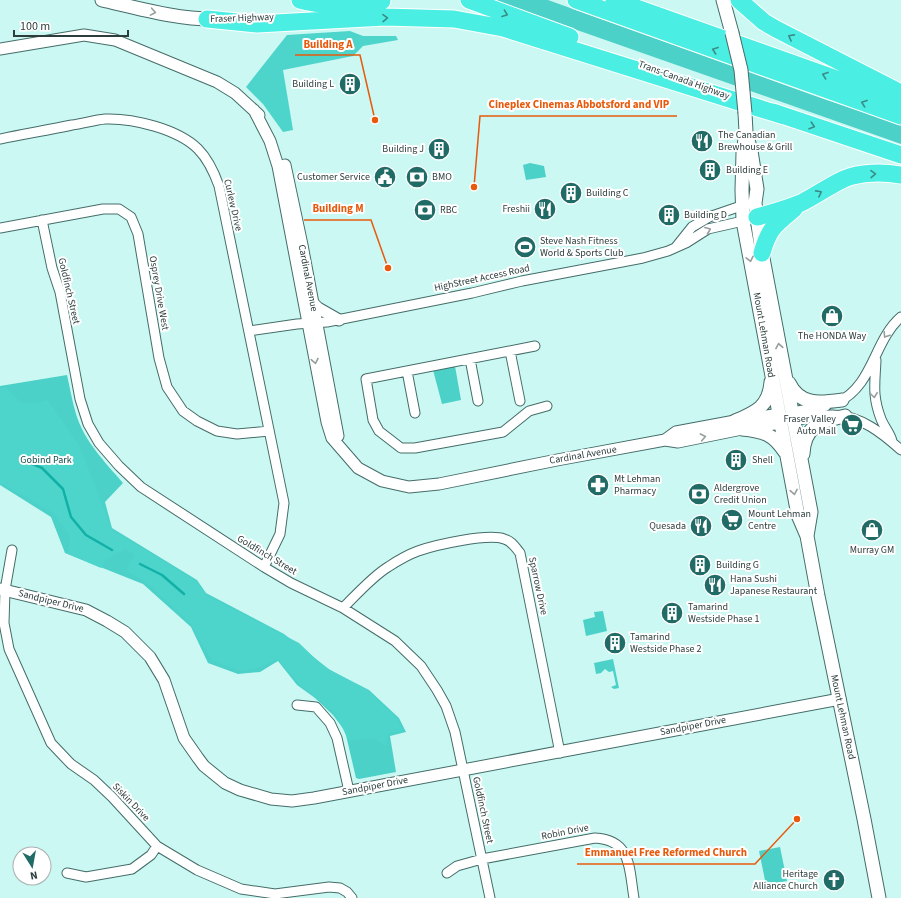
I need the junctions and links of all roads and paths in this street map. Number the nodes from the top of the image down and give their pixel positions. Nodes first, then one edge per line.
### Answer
1 (102, 0) edge
2 (300, 0) edge
3 (469, 0) edge
4 (576, 0) edge
5 (614, 0) edge
6 (632, 0) edge
7 (717, 0) edge
8 (723, 0) edge
9 (739, 0) edge
10 (382, 1) joint
11 (206, 19) junction
12 (727, 20) junction
13 (673, 21) junction
14 (0, 49) edge
15 (901, 93) edge
16 (901, 102) edge
17 (254, 110) junction
18 (784, 116) junction
19 (901, 116) edge
20 (746, 132) junction
21 (0, 139) edge
22 (901, 155) edge
23 (901, 175) edge
24 (801, 203) junction
25 (741, 206) junction
26 (751, 213) junction
27 (42, 220) junction
28 (0, 228) edge
29 (676, 247) junction
30 (762, 253) junction
31 (313, 303) junction
32 (901, 317) edge
33 (339, 320) junction
34 (312, 323) junction
35 (249, 331) junction
36 (535, 346) dead end
37 (510, 351) junction
38 (876, 356) junction
39 (470, 359) junction
40 (407, 372) junction
41 (778, 373) junction
42 (520, 400) dead end
43 (842, 400) junction
44 (478, 401) dead end
45 (547, 406) dead end
46 (415, 413) dead end
47 (845, 416) junction
48 (786, 417) junction
49 (739, 425) junction
50 (269, 431) junction
51 (892, 442) junction
52 (901, 450) edge
53 (786, 454) junction
54 (802, 463) junction
55 (807, 536) junction
56 (12, 550) dead end
57 (264, 567) junction
58 (2, 589) edge
59 (343, 608) junction
60 (840, 698) junction
61 (297, 704) dead end
62 (560, 753) junction
63 (464, 770) junction
64 (348, 792) junction
65 (157, 846) junction
66 (482, 859) junction
67 (67, 873) dead end
68 (447, 873) dead end
69 (240, 894) edge
70 (352, 898) edge
71 (490, 898) edge
72 (634, 898) edge
73 (879, 898) edge

1 -> 11 main road, Fraser Highway
2 - 10 highway
3 -> 18 highway, Trans-Canada Highway
19 -> 4 highway
5 - 13 highway
6 - 13 highway
7 - 12 main road, Mount Lehman Road
8 - 12 main road, Mount Lehman Road
15 -> 9 highway
10 - 11 main road, Fraser Highway
11 -> 18 highway
12 - 20 main road, Mount Lehman Road, bridge
16 -> 13 highway
14 - 17 street, Cardinal Avenue
17 - 31 street, Cardinal Avenue
17 - 34 street, Cardinal Avenue
18 -> 22 highway, Trans-Canada Highway
20 - 25 main road, Mount Lehman Road
20 - 26 main road, Mount Lehman Road
21 - 35 street, Curlew Drive
24 -> 23 highway
24 - 26 highway
24 - 30 highway
25 - 26 main road
25 - 29 street
29 -> 26 street, HighStreet Access Road
26 - 30 main road, Mount Lehman Road
26 -> 41 main road, Mount Lehman Road
27 - 28 street, Osprey Drive West
27 - 50 street, Osprey Drive West
27 - 57 street, Goldfinch Street
29 - 33 street, HighStreet Access Road
41 -> 30 main road, Mount Lehman Road
31 - 33 street
31 - 34 street, Cardinal Avenue
32 -> 38 street
33 - 34 street, HighStreet Access Road
34 - 35 street
34 - 49 street, Cardinal Avenue
35 - 50 street, Curlew Drive
36 - 37 street
37 - 39 street
37 - 42 street
38 - 43 street
38 -> 51 street
39 - 40 street
39 - 44 street
40 - 45 street
40 - 46 street
41 - 43 main road
41 - 48 main road, Mount Lehman Road
41 - 49 main road
43 - 48 street
47 - 48 street
47 - 51 street
47 - 54 main road
48 - 49 street, Cardinal Avenue
48 - 53 main road, Mount Lehman Road
48 - 54 main road, Mount Lehman Road
49 - 53 main road
50 - 57 street, Curlew Drive
51 - 52 street
53 -> 55 main road, Mount Lehman Road
54 - 55 main road, Mount Lehman Road
55 - 60 main road, Mount Lehman Road
56 - 58 street, Siskin Drive
57 - 59 street, Goldfinch Street
58 - 64 street, Sandpiper Drive
58 - 65 street, Siskin Drive
59 - 62 street, Sparrow Drive
59 - 63 street, Goldfinch Street
60 - 62 street, Sandpiper Drive
60 - 73 main road, Mount Lehman Road
61 - 64 street
62 - 63 street, Sandpiper Drive
63 - 64 street, Sandpiper Drive
63 - 66 street, Goldfinch Street
65 - 67 street
65 - 69 street, Siskin Drive
66 - 68 street, Robin Drive
66 - 71 street, Goldfinch Street
66 - 72 street, Robin Drive
69 - 70 street, Siskin Drive

